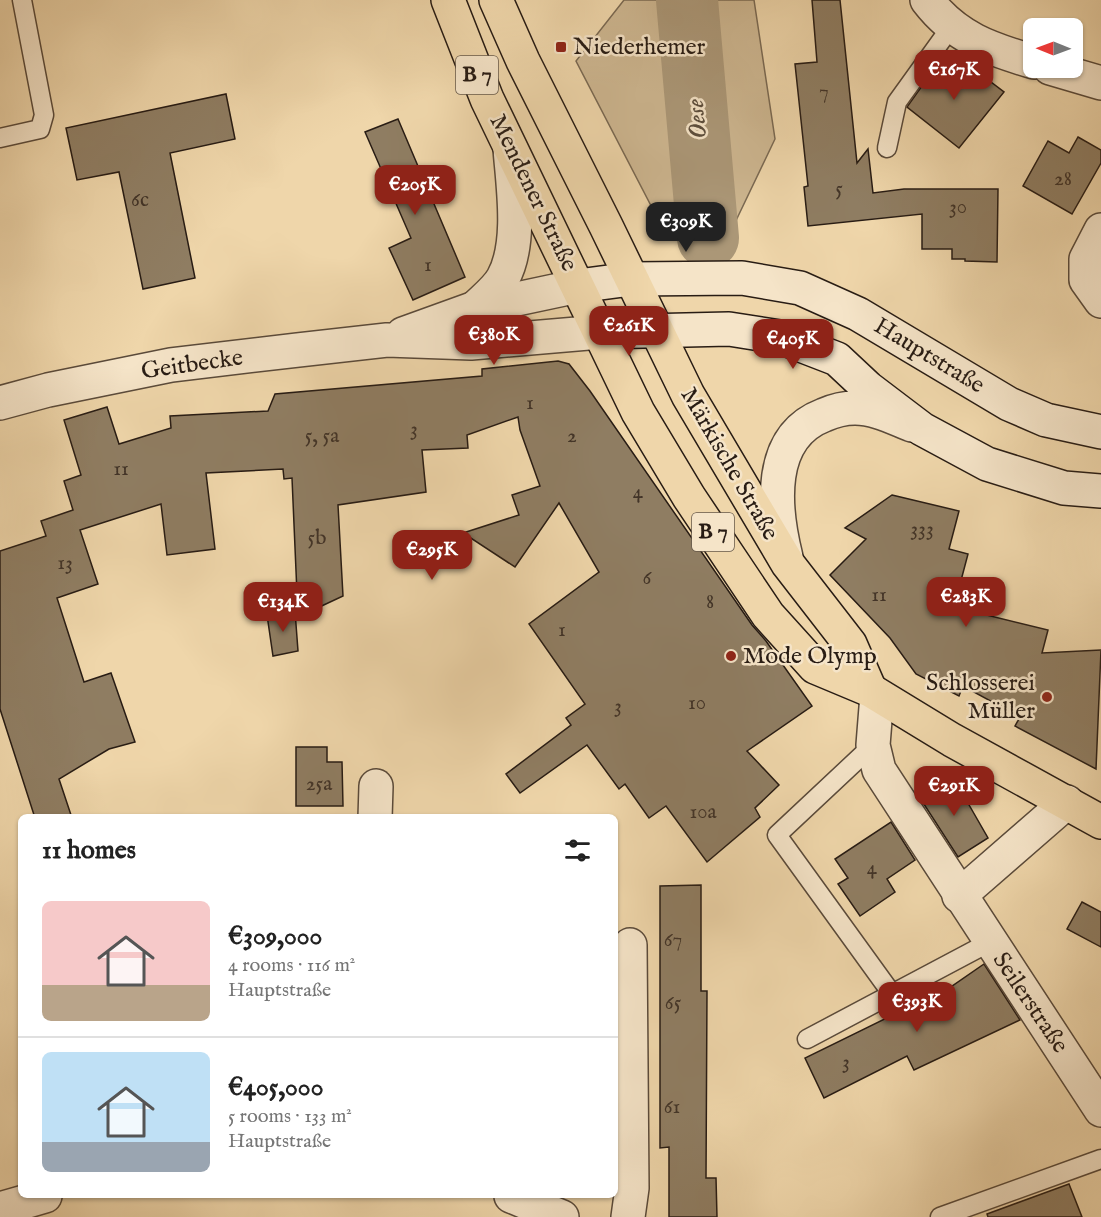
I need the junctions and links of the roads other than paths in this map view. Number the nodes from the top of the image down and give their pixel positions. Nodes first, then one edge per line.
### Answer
1 (22, 0) edge
2 (448, 0) edge
3 (496, 0) edge
4 (927, 0) edge
5 (951, 27) junction
6 (1023, 59) edge
7 (1083, 78) edge
8 (1101, 83) edge
9 (0, 138) edge
10 (887, 148) dead end
11 (510, 149) junction
12 (1101, 230) edge
13 (632, 279) junction
14 (578, 286) junction
15 (1094, 290) edge
16 (475, 308) junction
17 (656, 331) junction
18 (600, 332) junction
19 (387, 340) junction
20 (0, 403) edge
21 (922, 429) junction
22 (1101, 432) edge
23 (1101, 491) edge
24 (788, 564) junction
25 (874, 693) junction
26 (873, 745) junction
27 (1089, 813) edge
28 (959, 896) junction
29 (990, 942) junction
30 (630, 945) dead end
31 (892, 994) junction
32 (807, 1039) dead end
33 (1101, 1110) edge
34 (1101, 1159) edge
35 (38, 1198) edge
36 (516, 1198) edge
37 (0, 1209) edge
38 (562, 1217) edge
39 (628, 1217) edge
40 (940, 1217) edge

1 - 9 lane
2 - 11 main road, Mendener Straße / B 7
3 - 13 main road, Märkische Straße / B 7
4 - 5 street
5 - 6 street
5 - 10 lane
7 - 8 street
11 - 14 main road, Mendener Straße / B 7
11 - 16 street
12 - 15 street
13 - 14 street, Hauptstraße
13 - 17 main road, Märkische Straße / B 7
13 - 22 street, Hauptstraße
14 - 16 street, Geitbecke
14 - 18 main road, Märkische Straße / B 7
16 - 19 street, Geitbecke
17 - 18 street
17 - 21 street
17 - 24 main road, Märkische Straße / B 7
18 - 19 street, Geitbecke
18 - 25 main road, Märkische Straße / B 7
19 - 20 street, Geitbecke
21 - 23 street
21 - 24 street
24 - 25 main road, Märkische Straße / B 7
25 - 26 street, Seilerstraße
25 - 27 main road, Märkische Straße / B 7
26 - 28 street, Seilerstraße
26 - 31 lane
27 - 28 street
28 - 29 street, Seilerstraße
29 - 31 lane
29 - 33 street, Seilerstraße
30 - 39 street
31 - 32 lane
34 - 40 lane
35 - 37 street
36 - 38 street

